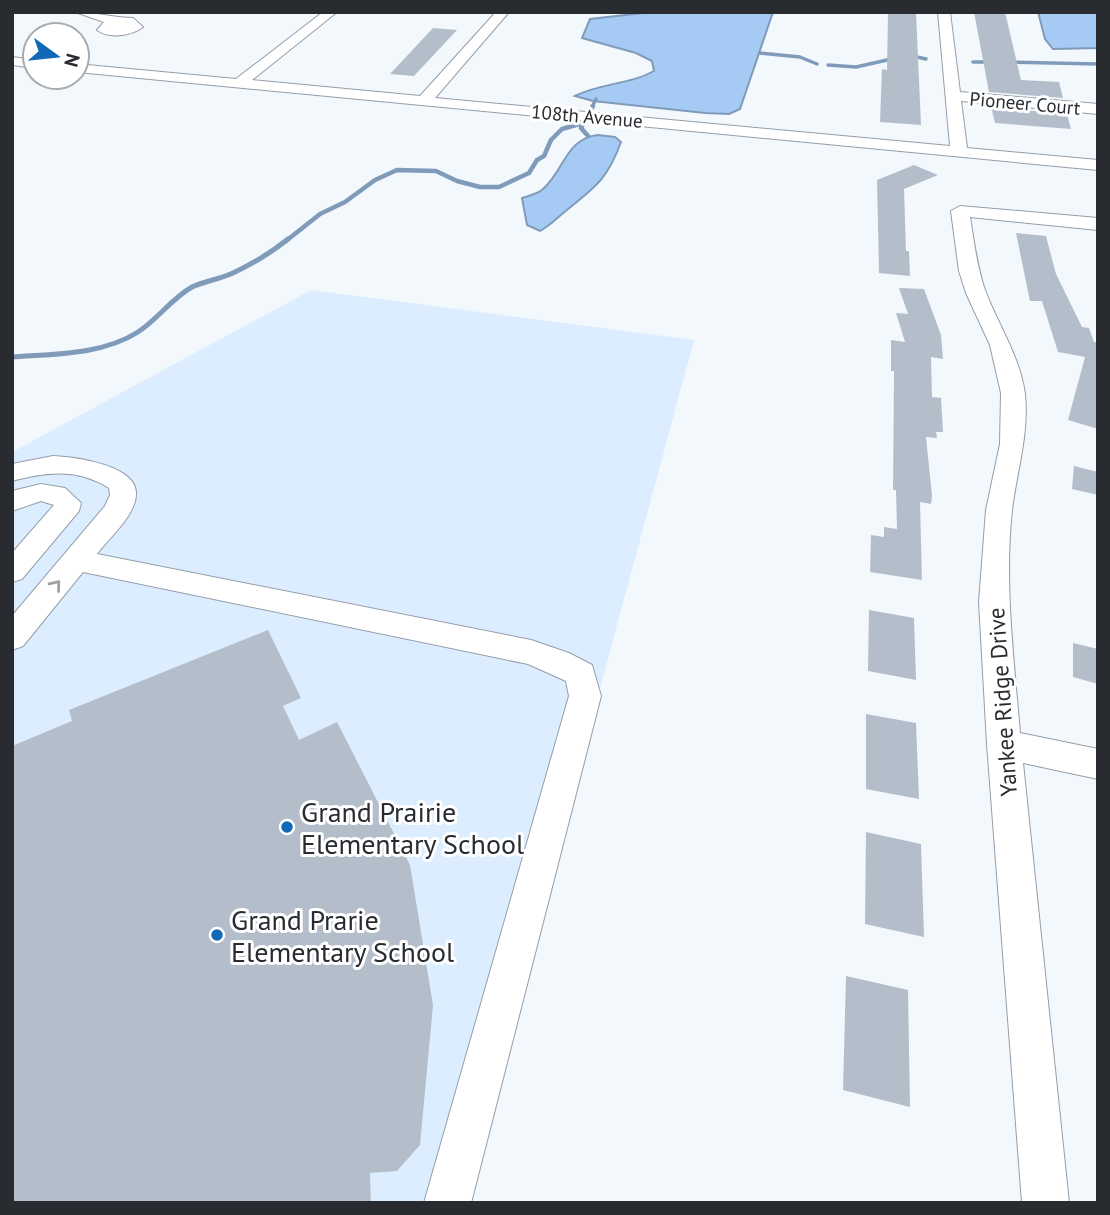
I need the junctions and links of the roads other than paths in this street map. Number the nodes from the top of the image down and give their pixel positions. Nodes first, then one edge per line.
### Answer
1 (82, 12) edge
2 (331, 12) edge
3 (503, 12) edge
4 (944, 12) edge
5 (117, 22) dead end
6 (91, 69) edge
7 (240, 83) junction
8 (953, 96) junction
9 (425, 100) junction
10 (1098, 109) edge
11 (959, 152) junction
12 (1098, 165) edge
13 (1098, 224) edge
14 (12, 473) edge
15 (12, 502) edge
16 (76, 560) junction
17 (12, 572) edge
18 (12, 638) edge
19 (1004, 744) junction
20 (1098, 764) edge
21 (447, 1203) edge
22 (1046, 1203) edge

1 - 5 street
2 - 7 street
3 - 9 street
4 - 8 street
6 - 7 street, 108th Avenue
7 - 9 street, 108th Avenue
8 - 10 street, Pioneer Court
8 - 11 street
9 - 11 street, 108th Avenue
11 - 12 street, 108th Avenue
13 - 19 street, Yankee Ridge Drive
14 - 16 street
15 - 17 street
18 -> 16 street
16 - 21 street
19 - 20 street
19 - 22 street, Yankee Ridge Drive

